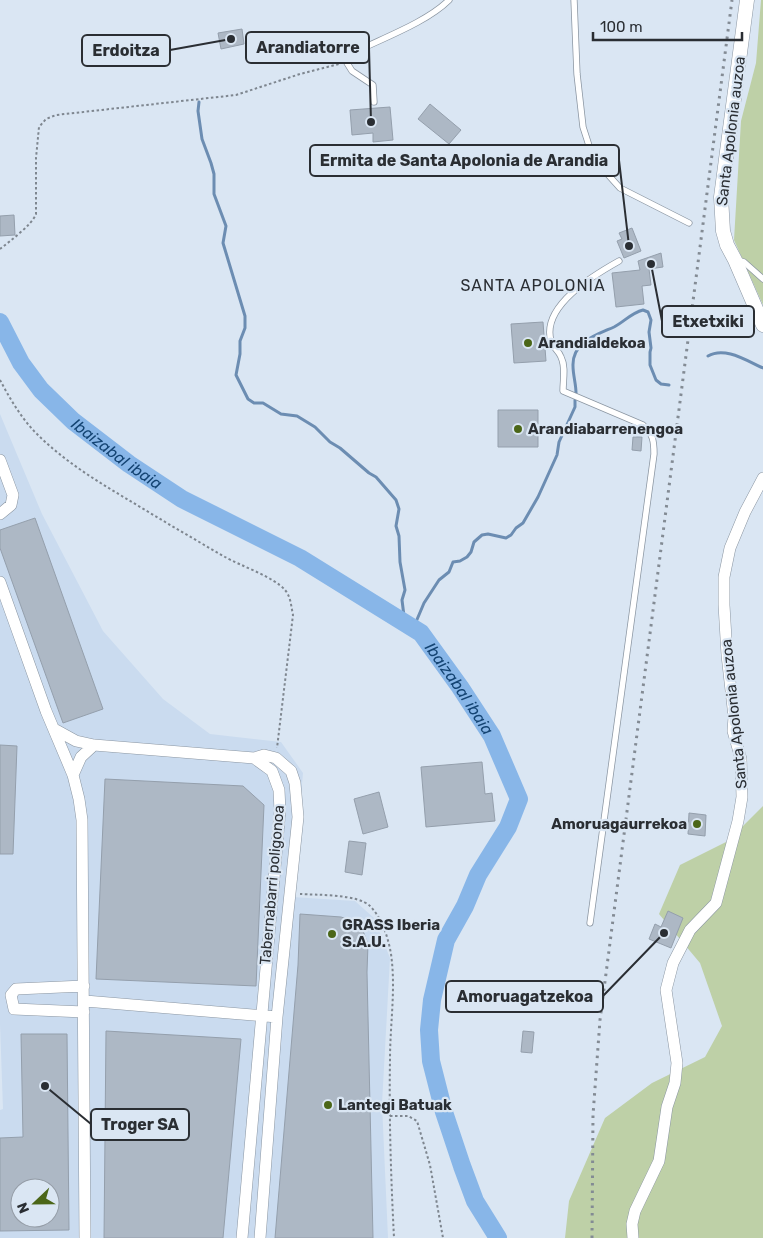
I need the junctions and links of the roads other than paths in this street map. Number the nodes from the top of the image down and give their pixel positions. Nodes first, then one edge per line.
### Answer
1 (449, 0) edge
2 (574, 0) edge
3 (747, 0) edge
4 (374, 102) dead end
5 (689, 223) dead end
6 (735, 260) junction
7 (619, 261) dead end
8 (763, 279) edge
9 (763, 325) edge
10 (0, 460) edge
11 (763, 478) edge
12 (0, 514) edge
13 (0, 582) edge
14 (56, 730) junction
15 (94, 745) junction
16 (254, 758) junction
17 (73, 774) junction
18 (590, 923) dead end
19 (84, 986) junction
20 (85, 1006) junction
21 (261, 1016) junction
22 (277, 1017) junction
23 (85, 1238) edge
24 (242, 1238) edge
25 (260, 1238) edge
26 (634, 1238) edge

1 - 4 lane
2 - 5 lane
3 - 6 street, Santa Apolonia auzoa
6 - 8 lane
6 - 9 street, Santa Apolonia auzoa
7 - 18 lane
10 - 12 street
11 - 26 street, Santa Apolonia auzoa
13 - 14 street
14 - 15 street
14 - 17 street
15 - 16 street
15 - 17 street
16 - 21 street, Tabernabarri poligonoa
16 - 22 street
17 - 19 street
19 - 20 street
19 - 20 street
20 - 21 street
20 - 23 street
21 - 22 street
21 - 24 street, Tabernabarri poligonoa
22 - 25 street

